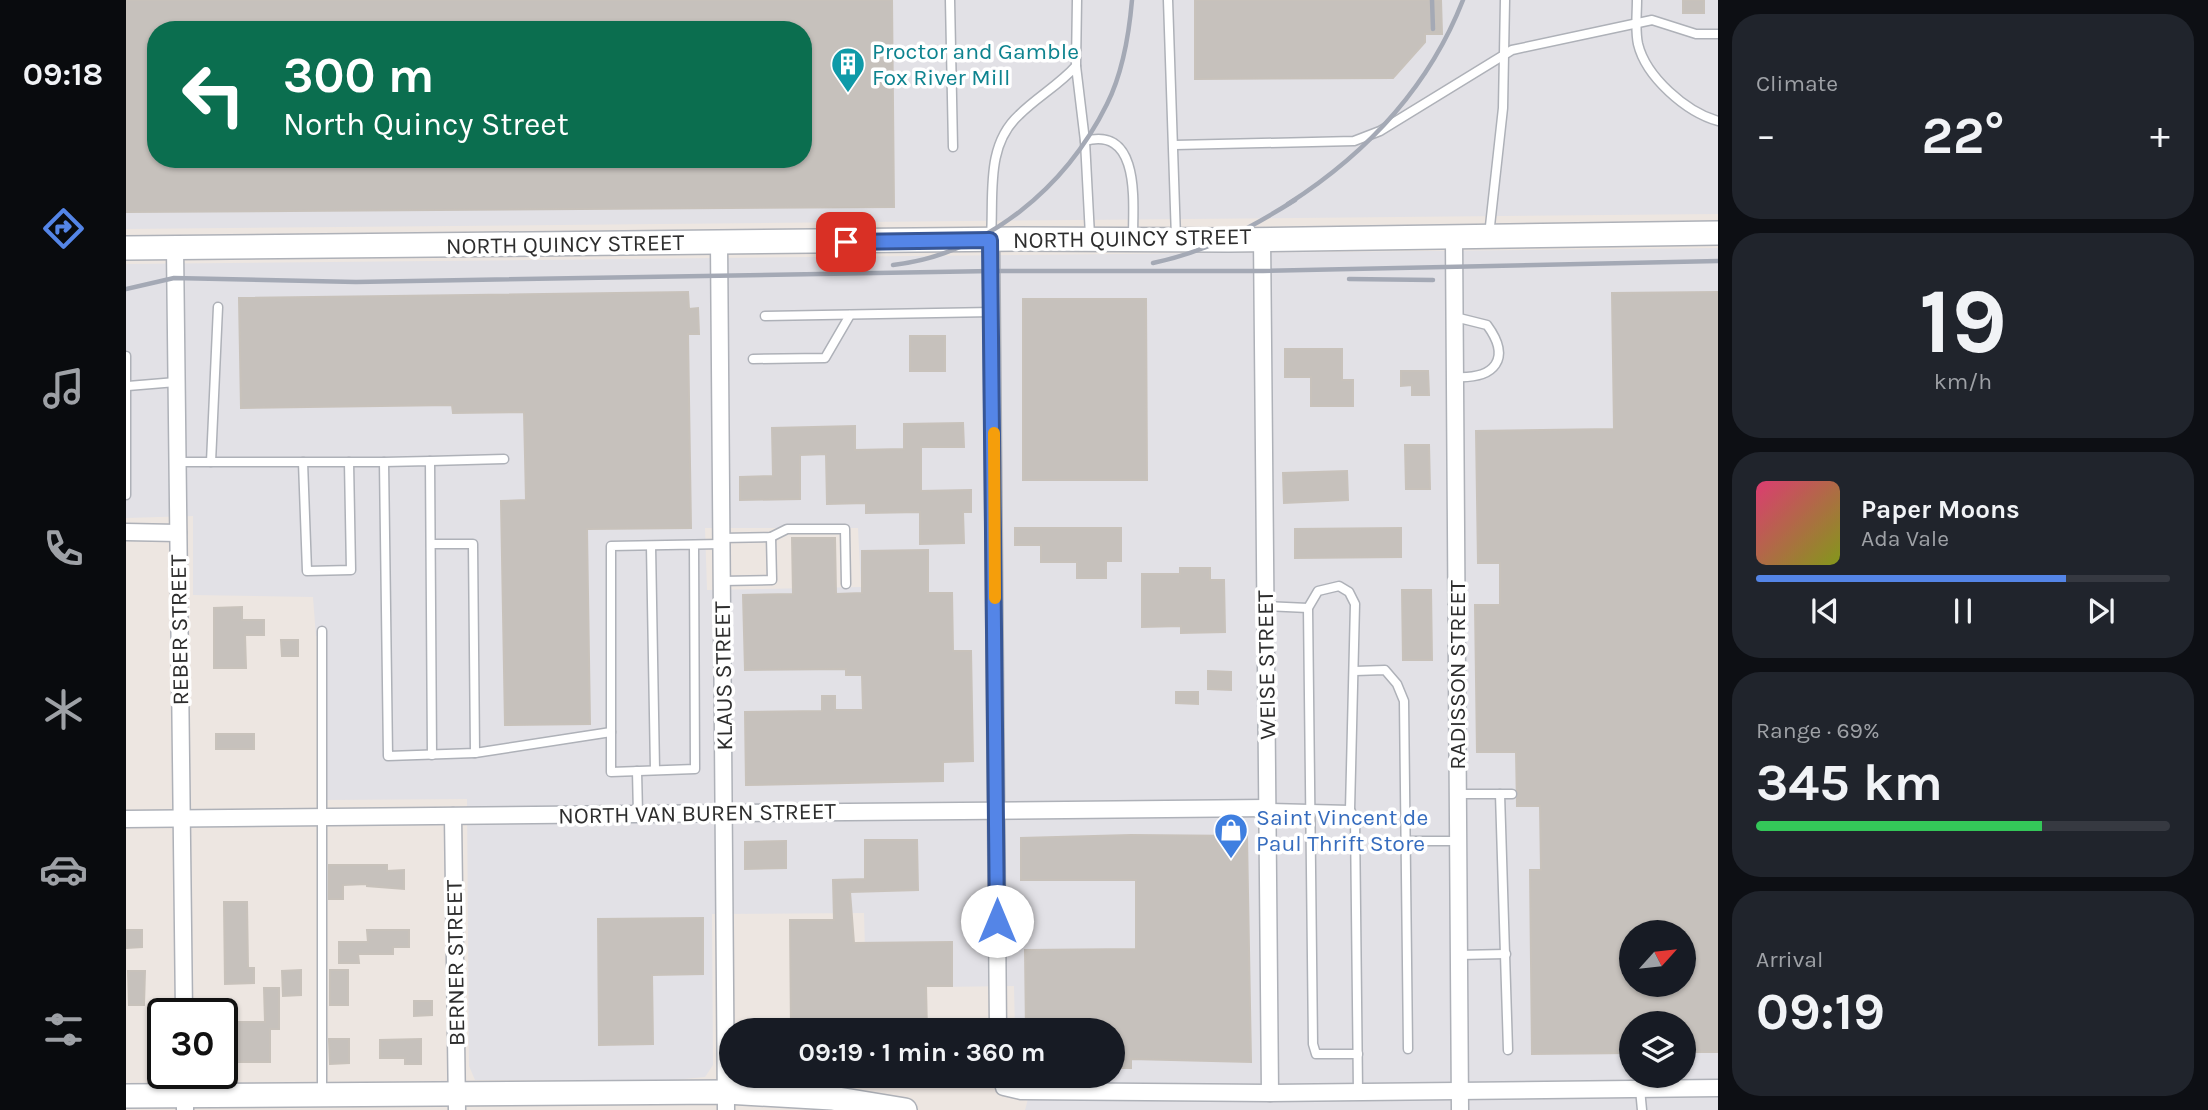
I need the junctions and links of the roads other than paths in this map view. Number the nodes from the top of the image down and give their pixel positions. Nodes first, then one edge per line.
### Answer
1 (950, 0) edge
2 (1077, 0) edge
3 (1168, 0) edge
4 (1505, 0) edge
5 (1637, 0) edge
6 (1637, 23) junction
7 (1718, 34) edge
8 (1504, 53) junction
9 (1076, 66) junction
10 (1718, 121) edge
11 (1085, 141) junction
12 (1175, 145) junction
13 (953, 147) dead end
14 (1718, 233) edge
15 (1262, 237) junction
16 (1489, 238) junction
17 (1090, 239) junction
18 (1133, 239) junction
19 (1176, 239) junction
20 (1454, 239) junction
21 (990, 240) junction
22 (719, 242) junction
23 (126, 248) edge
24 (175, 248) junction
25 (218, 307) dead end
26 (993, 312) junction
27 (850, 315) junction
28 (765, 316) dead end
29 (1455, 317) junction
30 (126, 356) edge
31 (752, 359) dead end
32 (1455, 377) junction
33 (176, 383) junction
34 (128, 386) junction
35 (504, 459) dead end
36 (430, 461) junction
37 (177, 462) junction
38 (211, 462) junction
39 (303, 462) junction
40 (349, 462) junction
41 (384, 463) junction
42 (126, 495) edge
43 (126, 532) edge
44 (178, 533) junction
45 (771, 537) junction
46 (721, 541) junction
47 (431, 544) junction
48 (694, 545) junction
49 (651, 546) junction
50 (722, 581) junction
51 (846, 584) dead end
52 (1266, 606) junction
53 (1308, 608) junction
54 (322, 631) dead end
55 (1355, 671) junction
56 (611, 733) junction
57 (475, 753) junction
58 (432, 755) junction
59 (654, 770) junction
60 (637, 771) junction
61 (1458, 794) junction
62 (1500, 794) junction
63 (1513, 794) dead end
64 (1268, 808) junction
65 (1310, 809) junction
66 (996, 810) junction
67 (1350, 810) junction
68 (724, 813) junction
69 (638, 814) junction
70 (320, 816) junction
71 (453, 816) junction
72 (126, 819) edge
73 (181, 819) junction
74 (1405, 841) junction
75 (1457, 842) junction
76 (1506, 954) junction
77 (1458, 955) junction
78 (184, 998) edge
79 (998, 1018) edge
80 (1408, 1049) dead end
81 (1508, 1050) dead end
82 (1358, 1054) junction
83 (1015, 1088) edge
84 (1718, 1088) edge
85 (1640, 1089) junction
86 (1459, 1091) junction
87 (1358, 1092) junction
88 (185, 1093) edge
89 (1270, 1093) junction
90 (126, 1096) edge
91 (322, 1096) junction
92 (726, 1101) edge
93 (457, 1102) edge
94 (905, 1110) edge
95 (1460, 1110) edge
96 (1642, 1110) edge

1 - 13 lane
2 - 9 lane
3 - 12 lane
4 - 8 lane
5 - 6 lane
6 - 7 lane
6 - 8 lane
6 - 10 lane
8 - 12 lane
8 - 16 lane
9 - 11 lane
9 - 21 lane
11 - 17 lane
11 - 18 lane
12 - 19 lane
14 - 16 street, NORTH QUINCY STREET
15 - 19 street, NORTH QUINCY STREET
15 - 20 street, NORTH QUINCY STREET
15 - 52 street, WEISE STREET
16 - 20 street, NORTH QUINCY STREET
17 - 18 street, NORTH QUINCY STREET
17 - 21 street, NORTH QUINCY STREET
18 - 19 street, NORTH QUINCY STREET
20 - 29 street, RADISSON STREET
21 - 22 street, NORTH QUINCY STREET
21 - 26 street
22 - 24 street, NORTH QUINCY STREET
22 - 46 street, KLAUS STREET
23 - 24 street, NORTH QUINCY STREET
24 - 33 street, REBER STREET
25 - 38 lane
26 - 27 lane
26 - 66 street
27 - 28 lane
27 - 31 lane
29 - 32 street, RADISSON STREET
29 - 32 lane
30 - 34 lane
32 - 61 street, RADISSON STREET
33 - 34 lane
33 - 37 street, REBER STREET
34 - 42 lane
35 - 36 lane
36 - 41 lane
36 - 47 lane
37 - 38 lane
37 - 44 street, REBER STREET
38 - 39 lane
39 - 40 lane
39 - 40 lane
40 - 41 lane
41 - 58 lane
43 - 44 street
44 - 73 street, REBER STREET
45 - 46 lane
45 - 50 lane
45 - 51 lane
46 - 48 lane
46 - 50 street, KLAUS STREET
47 - 57 lane
47 - 58 lane
48 - 49 lane
48 - 59 lane
49 - 56 lane
49 - 59 lane
50 - 68 street, KLAUS STREET
52 - 53 lane
52 - 64 street, WEISE STREET
53 - 55 lane
53 - 65 lane
54 - 70 lane
55 - 67 lane
55 - 74 lane
56 - 57 lane
56 - 60 lane
57 - 58 lane
59 - 60 lane
60 - 69 lane
61 - 62 lane
61 - 75 street, RADISSON STREET
62 - 63 lane
62 - 76 lane
64 - 65 lane
64 - 66 street, NORTH VAN BUREN STREET
64 - 89 street, WEISE STREET
65 - 67 lane
65 - 82 lane
66 - 68 street, NORTH VAN BUREN STREET
66 - 79 street
67 - 82 lane
68 - 69 street, NORTH VAN BUREN STREET
68 - 92 street, KLAUS STREET
69 - 71 street, NORTH VAN BUREN STREET
70 - 71 street, NORTH VAN BUREN STREET
70 - 73 street, NORTH VAN BUREN STREET
70 - 91 lane
71 - 93 street, BERNER STREET
72 - 73 street, NORTH VAN BUREN STREET
73 - 78 street, REBER STREET
74 - 75 lane
74 - 80 lane
75 - 77 street, RADISSON STREET
76 - 77 lane
76 - 81 lane
77 - 86 street, RADISSON STREET
82 - 87 lane
83 - 89 street
84 - 85 street
85 - 86 street
85 - 96 lane
86 - 87 street
86 - 95 street, RADISSON STREET
87 - 89 street
88 - 90 street
88 - 91 street
91 - 93 street
92 - 93 street
92 - 94 street

